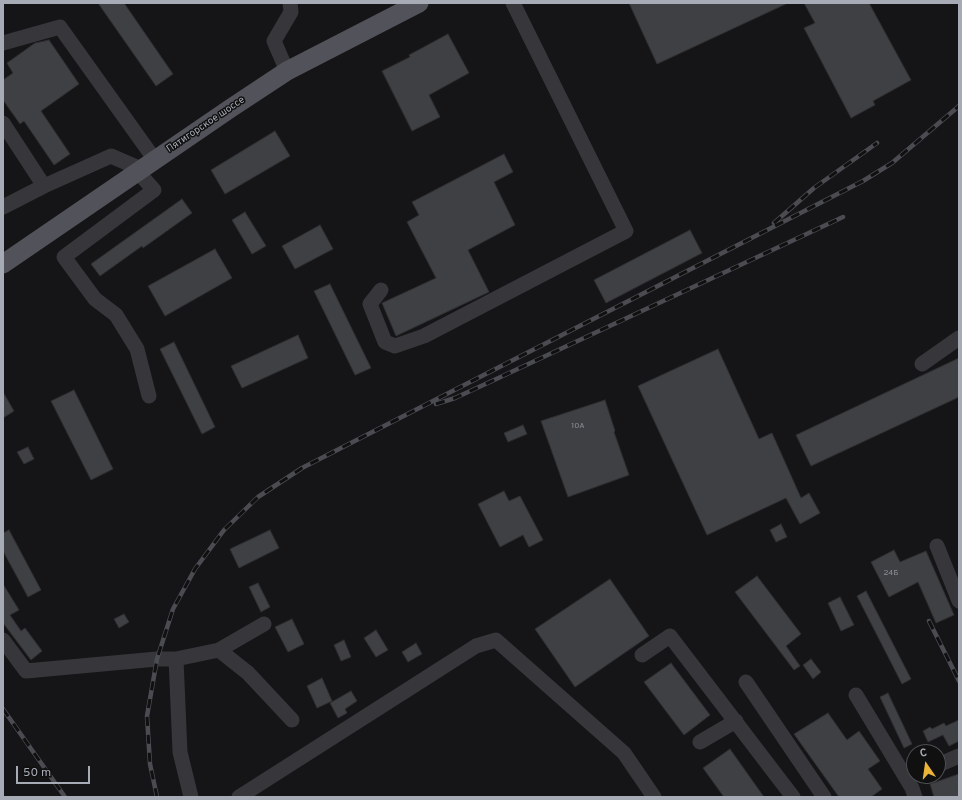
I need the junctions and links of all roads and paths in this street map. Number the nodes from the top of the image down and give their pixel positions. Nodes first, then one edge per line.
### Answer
1 (290, 3) edge
2 (419, 3) edge
3 (514, 3) edge
4 (3, 43) edge
5 (287, 71) junction
6 (3, 124) edge
7 (145, 167) junction
8 (44, 186) junction
9 (3, 207) edge
10 (3, 264) edge
11 (381, 290) dead end
12 (959, 338) edge
13 (922, 364) dead end
14 (149, 396) dead end
15 (937, 546) dead end
16 (959, 601) edge
17 (264, 624) dead end
18 (3, 640) edge
19 (220, 650) junction
20 (642, 655) dead end
21 (176, 659) junction
22 (746, 682) dead end
23 (856, 695) dead end
24 (292, 720) dead end
25 (736, 721) junction
26 (700, 742) dead end
27 (959, 756) edge
28 (946, 762) edge
29 (906, 771) edge
30 (911, 784) edge
31 (191, 797) edge
32 (239, 797) edge
33 (654, 797) edge
34 (793, 797) edge
35 (824, 797) edge
36 (915, 797) edge

1 - 5 lane
2 - 5 main road, Пятигорское шоссе
3 - 11 lane
4 - 7 lane
5 - 7 main road, Пятигорское шоссе
6 - 8 lane
7 - 8 lane
7 - 10 main road, Пятигорское шоссе
7 - 14 lane
8 - 9 lane
12 - 13 lane
15 - 16 lane
17 - 19 lane
18 - 21 lane
19 - 21 lane
19 - 24 lane
20 - 25 lane
21 - 31 lane
22 - 35 lane
23 - 29 lane
25 - 26 lane
25 - 34 lane
27 - 28 lane
30 - 36 lane
32 - 33 lane

